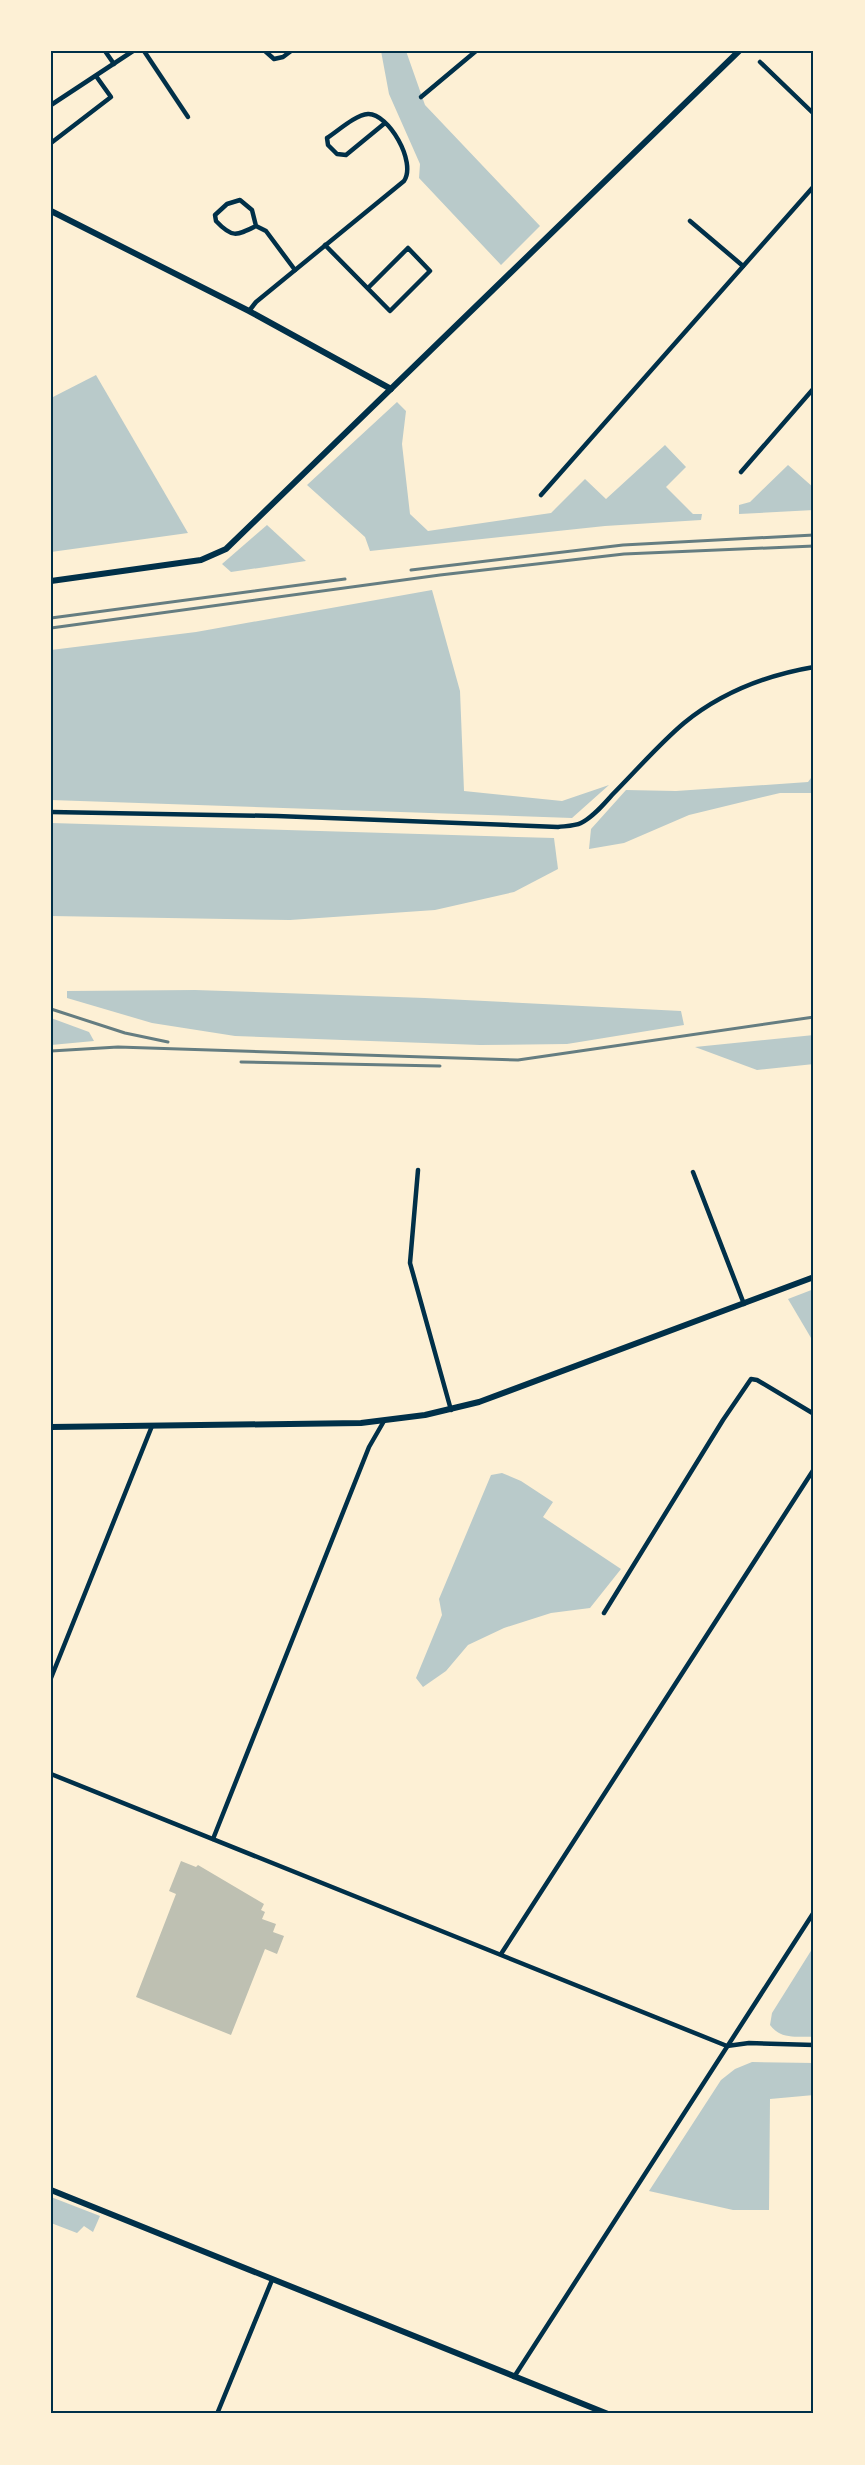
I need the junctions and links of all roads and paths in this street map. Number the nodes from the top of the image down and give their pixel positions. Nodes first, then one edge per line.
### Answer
1 (105, 51) edge
2 (133, 51) edge
3 (144, 51) edge
4 (266, 51) edge
5 (291, 51) edge
6 (476, 51) edge
7 (739, 51) edge
8 (760, 62) dead end
9 (114, 64) junction
10 (96, 76) junction
11 (421, 97) dead end
12 (51, 105) edge
13 (814, 114) edge
14 (188, 117) dead end
15 (386, 123) junction
16 (51, 143) edge
17 (814, 186) edge
18 (51, 211) edge
19 (690, 221) dead end
20 (256, 226) junction
21 (325, 245) junction
22 (743, 266) junction
23 (295, 270) junction
24 (368, 288) junction
25 (249, 311) junction
26 (814, 388) edge
27 (391, 389) junction
28 (741, 472) dead end
29 (541, 495) dead end
30 (51, 581) edge
31 (814, 667) edge
32 (51, 812) edge
33 (418, 1170) dead end
34 (693, 1173) dead end
35 (814, 1277) edge
36 (744, 1304) junction
37 (451, 1410) junction
38 (814, 1414) edge
39 (384, 1421) junction
40 (153, 1426) junction
41 (51, 1427) edge
42 (814, 1469) edge
43 (604, 1612) dead end
44 (51, 1678) edge
45 (51, 1774) edge
46 (213, 1839) junction
47 (814, 1912) edge
48 (501, 1954) junction
49 (814, 2045) edge
50 (727, 2046) junction
51 (51, 2190) edge
52 (272, 2280) junction
53 (514, 2377) junction
54 (217, 2414) edge
55 (608, 2414) edge

1 - 9 street
2 - 9 street
3 - 14 street
4 - 5 street
6 - 11 street
7 - 27 street
8 - 13 street
9 - 10 street
10 - 12 street
10 - 16 street
15 - 15 street
15 - 21 street
17 - 22 street
18 - 25 street
19 - 22 street
20 - 20 street
20 - 23 street
21 - 23 street
21 - 24 street
22 - 29 street
23 - 25 street
24 - 24 street
25 - 27 street
26 - 28 street
27 - 30 street
31 - 32 street
33 - 37 street
34 - 36 street
35 - 36 street
36 - 37 street
37 - 39 street
38 - 43 street
39 - 40 street
39 - 46 street
40 - 41 street
40 - 44 street
42 - 48 street
45 - 46 street
46 - 48 street
47 - 50 street
48 - 50 street
49 - 50 street
50 - 53 street
51 - 52 street
52 - 53 street
52 - 54 street
53 - 55 street

